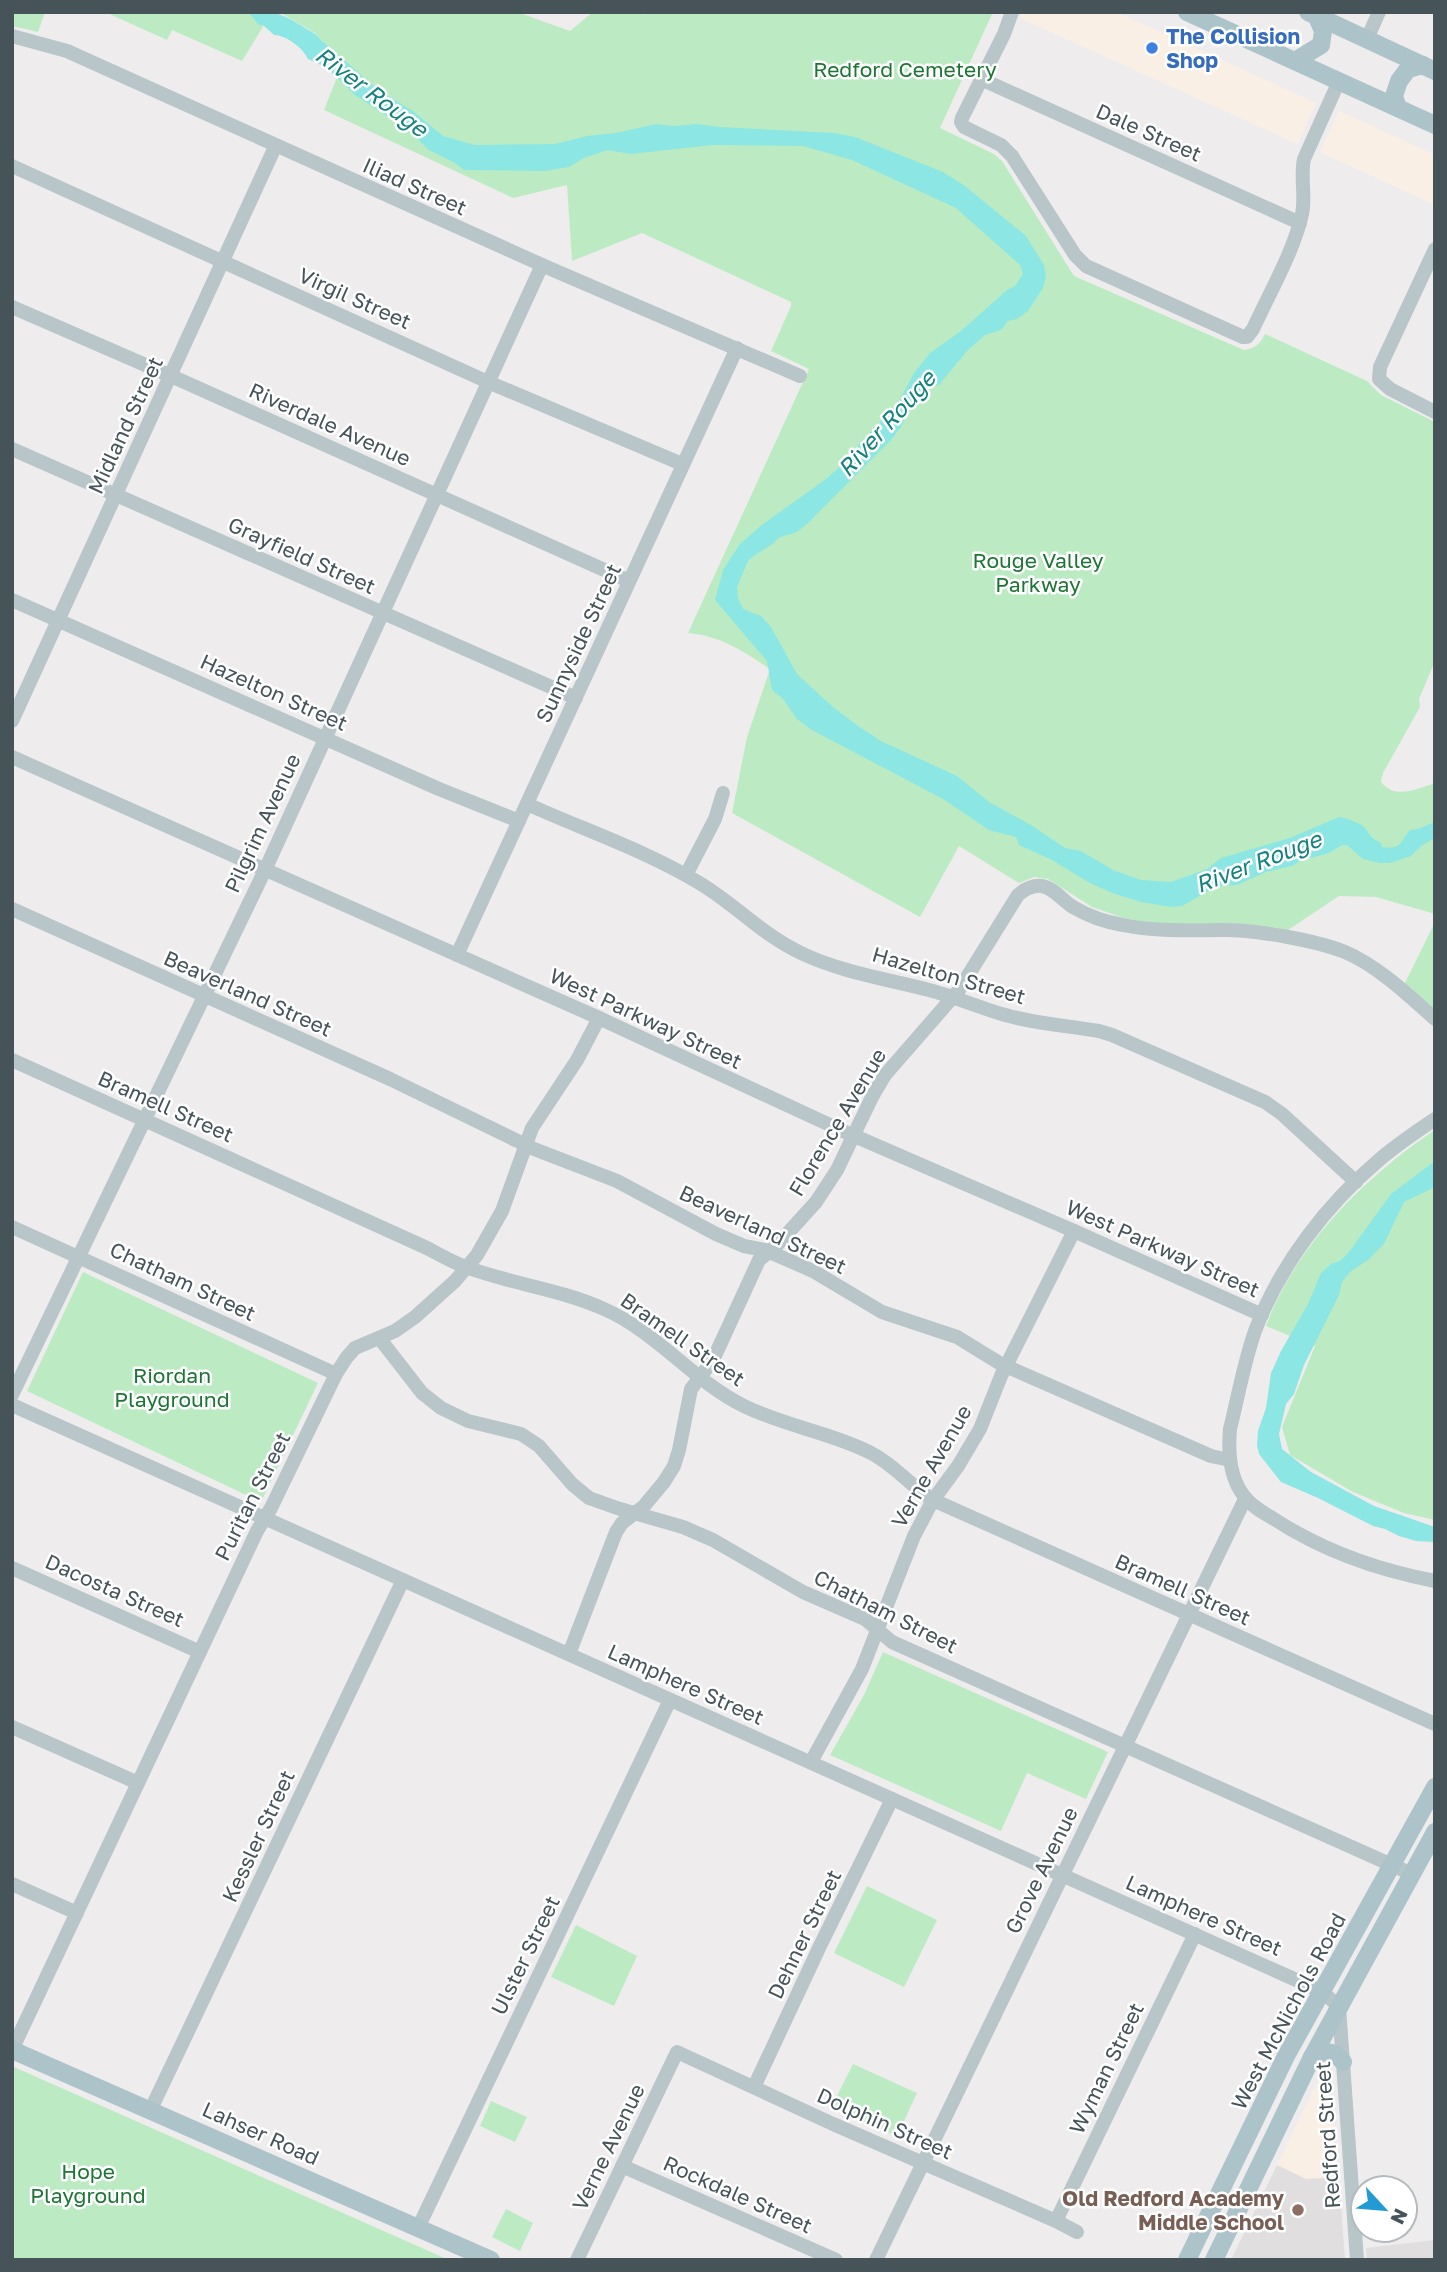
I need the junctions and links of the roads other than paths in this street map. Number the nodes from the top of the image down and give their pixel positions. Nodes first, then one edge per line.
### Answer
1 (1012, 12) edge
2 (1187, 12) edge
3 (1379, 12) edge
4 (1312, 14) edge
5 (12, 36) edge
6 (1367, 39) junction
7 (1294, 61) junction
8 (1429, 68) edge
9 (981, 79) junction
10 (1339, 81) junction
11 (1398, 108) junction
12 (1435, 125) edge
13 (275, 147) junction
14 (12, 166) edge
15 (1300, 223) junction
16 (1435, 249) edge
17 (224, 262) junction
18 (542, 265) junction
19 (12, 307) edge
20 (737, 348) junction
21 (171, 376) junction
22 (800, 376) dead end
23 (488, 382) junction
24 (1435, 412) edge
25 (12, 449) edge
26 (682, 464) junction
27 (116, 495) junction
28 (436, 495) junction
29 (629, 581) junction
30 (12, 600) edge
31 (382, 613) junction
32 (59, 620) junction
33 (576, 698) junction
34 (12, 721) edge
35 (325, 737) junction
36 (12, 757) edge
37 (723, 793) dead end
38 (527, 804) junction
39 (519, 821) junction
40 (265, 870) junction
41 (686, 875) junction
42 (12, 909) edge
43 (457, 955) junction
44 (205, 996) junction
45 (953, 998) junction
46 (599, 1018) junction
47 (1435, 1019) edge
48 (12, 1060) edge
49 (145, 1119) junction
50 (1435, 1119) edge
51 (854, 1136) junction
52 (525, 1144) junction
53 (1356, 1182) junction
54 (12, 1227) edge
55 (1074, 1231) junction
56 (769, 1251) junction
57 (79, 1256) junction
58 (467, 1268) junction
59 (1262, 1315) junction
60 (380, 1339) junction
61 (1007, 1366) junction
62 (336, 1374) junction
63 (701, 1377) junction
64 (12, 1395) edge
65 (12, 1405) edge
66 (1230, 1460) junction
67 (1245, 1499) junction
68 (933, 1500) junction
69 (635, 1513) junction
70 (265, 1519) junction
71 (12, 1568) edge
72 (402, 1580) junction
73 (1435, 1581) edge
74 (1188, 1615) junction
75 (877, 1631) junction
76 (200, 1652) junction
77 (569, 1654) junction
78 (670, 1700) junction
79 (1435, 1724) edge
80 (12, 1727) edge
81 (1126, 1745) junction
82 (811, 1762) junction
83 (138, 1783) junction
84 (1435, 1787) edge
85 (892, 1799) junction
86 (1435, 1832) edge
87 (1394, 1865) junction
88 (1062, 1874) junction
89 (1412, 1874) junction
90 (12, 1884) edge
91 (76, 1913) junction
92 (1195, 1934) junction
93 (1323, 1992) junction
94 (1339, 2007) junction
95 (12, 2050) edge
96 (677, 2052) joint
97 (1286, 2056) junction
98 (1310, 2062) junction
99 (1343, 2062) junction
100 (754, 2087) junction
101 (1270, 2090) junction
102 (1291, 2100) junction
103 (151, 2109) junction
104 (923, 2162) junction
105 (622, 2166) junction
106 (1056, 2221) junction
107 (418, 2228) junction
108 (1077, 2232) dead end
109 (491, 2260) edge
110 (577, 2260) edge
111 (836, 2260) edge
112 (876, 2260) edge
113 (1187, 2260) edge
114 (1214, 2260) edge
115 (1357, 2260) edge

1 - 9 street
2 - 7 main road
3 - 6 street
4 - 6 main road
4 - 7 main road
5 - 13 street, Iliad Street
6 - 8 main road
7 - 10 main road
8 - 11 main road
9 - 15 street, Dale Street
9 - 15 street
10 - 11 main road
10 - 15 street
11 - 12 main road
13 - 17 street, Midland Street
13 - 18 street, Iliad Street
14 - 17 street, Virgil Street
16 - 24 street
17 - 21 street, Midland Street
17 - 23 street, Virgil Street
18 - 20 street, Iliad Street
18 - 23 street, Pilgrim Avenue
19 - 21 street, Riverdale Avenue
20 - 22 street, Iliad Street
20 - 26 street, Sunnyside Street
21 - 27 street, Midland Street
21 - 28 street, Riverdale Avenue
23 - 26 street, Virgil Street
23 - 28 street, Pilgrim Avenue
25 - 27 street, Grayfield Street
26 - 29 street, Sunnyside Street
27 - 31 street, Grayfield Street
27 - 32 street, Midland Street
28 - 29 street, Riverdale Avenue
28 - 31 street, Pilgrim Avenue
29 - 33 street, Sunnyside Street
30 - 32 street, Hazelton Street
31 - 33 street, Grayfield Street
31 - 35 street, Pilgrim Avenue
32 - 34 street, Midland Street
32 - 35 street, Hazelton Street
33 - 38 street, Sunnyside Street
35 - 39 street, Hazelton Street
35 - 40 street, Pilgrim Avenue
36 - 40 street, West Parkway Street
37 - 41 street
38 - 39 street, Sunnyside Street
38 - 41 street, Hazelton Street
39 - 43 street, Sunnyside Street
40 - 43 street, West Parkway Street
40 - 44 street, Pilgrim Avenue
41 - 45 street, Hazelton Street
42 - 44 street, Beaverland Street
43 - 46 street, West Parkway Street
44 - 49 street, Pilgrim Avenue
44 - 52 street, Beaverland Street
45 - 47 street, Florence Avenue
45 - 51 street, Florence Avenue
45 - 53 street, Hazelton Street
46 - 51 street, West Parkway Street
46 - 52 street, Puritan Street
48 - 49 street, Bramell Street
49 - 57 street, Pilgrim Avenue
49 - 58 street, Bramell Street
50 - 53 street
51 - 55 street, West Parkway Street
51 - 56 street, Florence Avenue
52 - 56 street, Beaverland Street
52 - 58 street, Puritan Street
53 - 59 street
54 - 57 street, Chatham Street
55 - 59 street, West Parkway Street
55 - 61 street, Verne Avenue
56 - 61 street, Beaverland Street
56 - 63 street, Florence Avenue
57 - 62 street, Chatham Street
57 - 64 street, Pilgrim Avenue
58 - 60 street, Puritan Street
58 - 63 street, Bramell Street
59 - 66 street
60 - 62 street, Puritan Street
60 - 69 street, Chatham Street
61 - 66 street, Beaverland Street
61 - 68 street, Verne Avenue
62 - 70 street, Puritan Street
63 - 68 street, Bramell Street
63 - 69 street, Florence Avenue
65 - 70 street, Lamphere Street
66 - 67 street
67 - 73 street
67 - 74 street, Grove Avenue
68 - 74 street, Bramell Street
68 - 75 street, Verne Avenue
69 - 75 street, Chatham Street
69 - 77 street, Florence Avenue
70 - 72 street, Lamphere Street
70 - 76 street, Puritan Street
71 - 76 street, Dacosta Street
72 - 77 street, Lamphere Street
72 - 103 street, Kessler Street
74 - 79 street, Bramell Street
74 - 81 street, Grove Avenue
75 - 81 street, Chatham Street
75 - 82 street, Verne Avenue
76 - 83 street, Puritan Street
77 - 78 street, Lamphere Street
78 - 82 street, Lamphere Street
78 - 107 street, Ulster Street
80 - 83 street
81 - 87 street, Chatham Street
81 - 88 street, Grove Avenue
82 - 85 street, Lamphere Street
83 - 91 street, Puritan Street
84 - 87 main road, West McNichols Road
85 - 88 street, Lamphere Street
85 - 100 street, Dehner Street
86 - 89 main road, West McNichols Road
87 - 89 street, Chatham Street
87 - 93 main road, West McNichols Road
88 - 92 street, Lamphere Street
88 - 104 street, Grove Avenue
89 - 94 main road, West McNichols Road
90 - 91 street
91 - 95 street, Puritan Street
92 - 93 street, Lamphere Street
92 - 106 street, Wyman Street
93 - 94 street, Lamphere Street
93 - 97 main road, West McNichols Road
94 - 98 main road, West McNichols Road
94 - 99 street, Redford Street
95 - 103 main road, Lahser Road
96 - 100 street, Dolphin Street
96 - 105 street, Verne Avenue
97 - 98 main road
97 - 101 main road, West McNichols Road
98 - 99 main road
98 - 102 main road, West McNichols Road
99 - 115 street, Redford Street
100 - 104 street, Dolphin Street
101 - 102 main road
101 - 113 main road, West McNichols Road
102 - 114 main road, West McNichols Road
103 - 107 main road, Lahser Road
104 - 106 street, Dolphin Street
104 - 112 street, Grove Avenue
105 - 110 street, Verne Avenue
105 - 111 street, Rockdale Street
106 - 108 street, Dolphin Street
107 - 109 main road, Lahser Road

